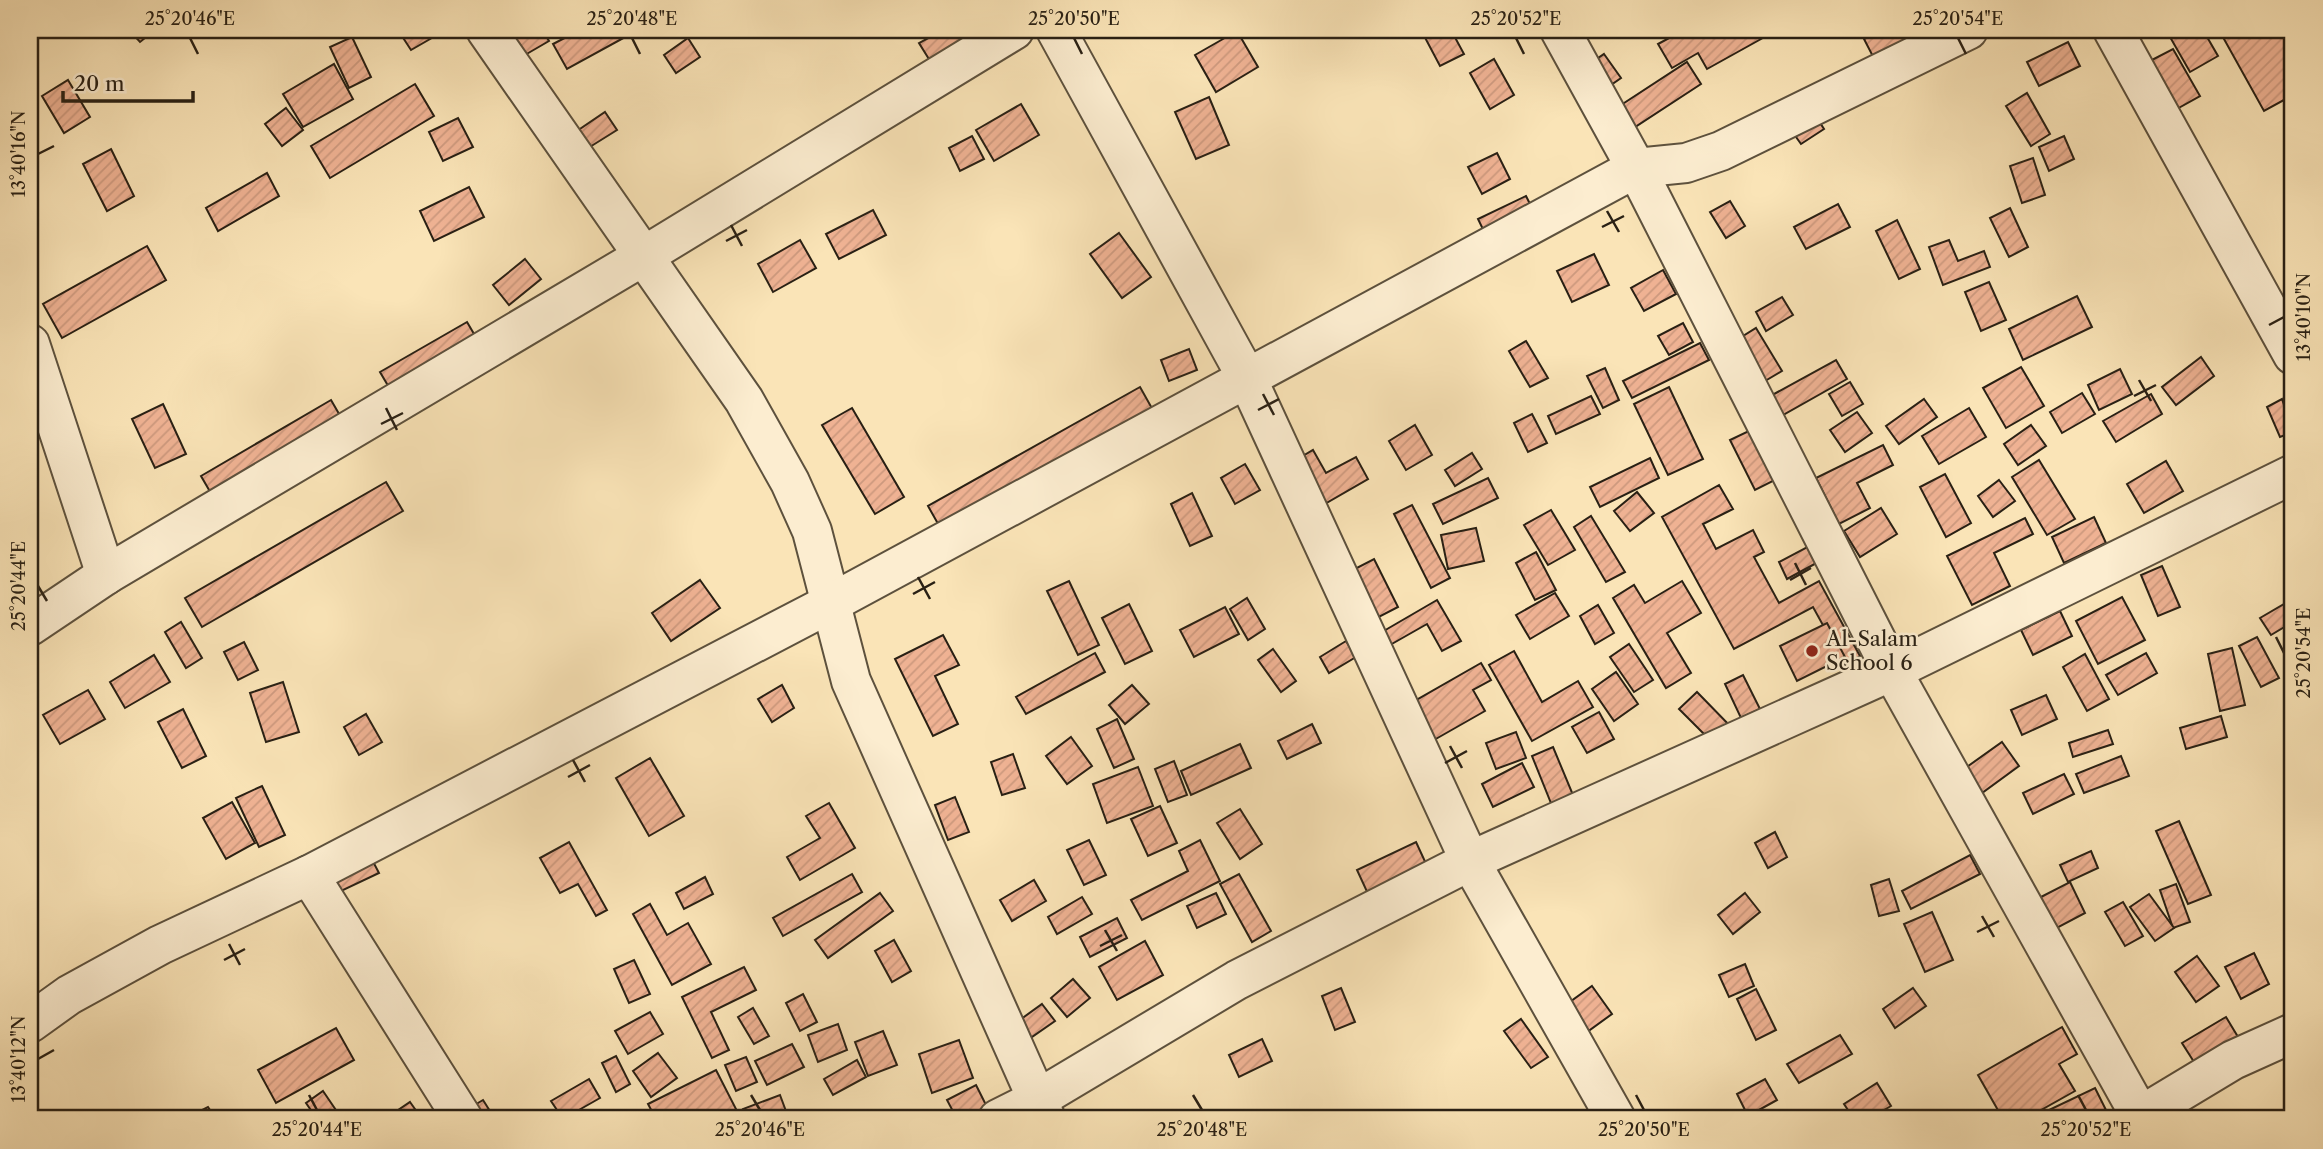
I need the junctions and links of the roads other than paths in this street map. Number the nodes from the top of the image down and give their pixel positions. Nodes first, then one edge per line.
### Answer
1 (486, 30) edge
2 (1014, 30) edge
3 (1056, 30) edge
4 (1560, 30) edge
5 (1968, 30) edge
6 (2113, 30) edge
7 (1636, 167) junction
8 (642, 257) junction
9 (30, 344) edge
10 (2293, 355) edge
11 (1246, 376) junction
12 (2293, 474) edge
13 (106, 575) junction
14 (831, 603) junction
15 (30, 626) edge
16 (1892, 671) junction
17 (1471, 861) junction
18 (309, 875) junction
19 (30, 1023) edge
20 (2293, 1033) edge
21 (1041, 1110) edge
22 (463, 1119) edge
23 (998, 1119) edge
24 (1616, 1119) edge
25 (2139, 1119) edge

1 - 8 street
2 - 8 street
3 - 11 street
4 - 7 street
5 - 7 street
6 - 10 street
7 - 11 street
7 - 16 street
8 - 13 street
8 - 14 street
9 - 13 street
11 - 14 street
11 - 17 street
12 - 16 street
13 - 15 street
14 - 18 street
14 - 21 street
16 - 17 street
16 - 25 street
17 - 21 street
17 - 24 street
18 - 19 street
18 - 22 street
20 - 25 street
21 - 23 street

